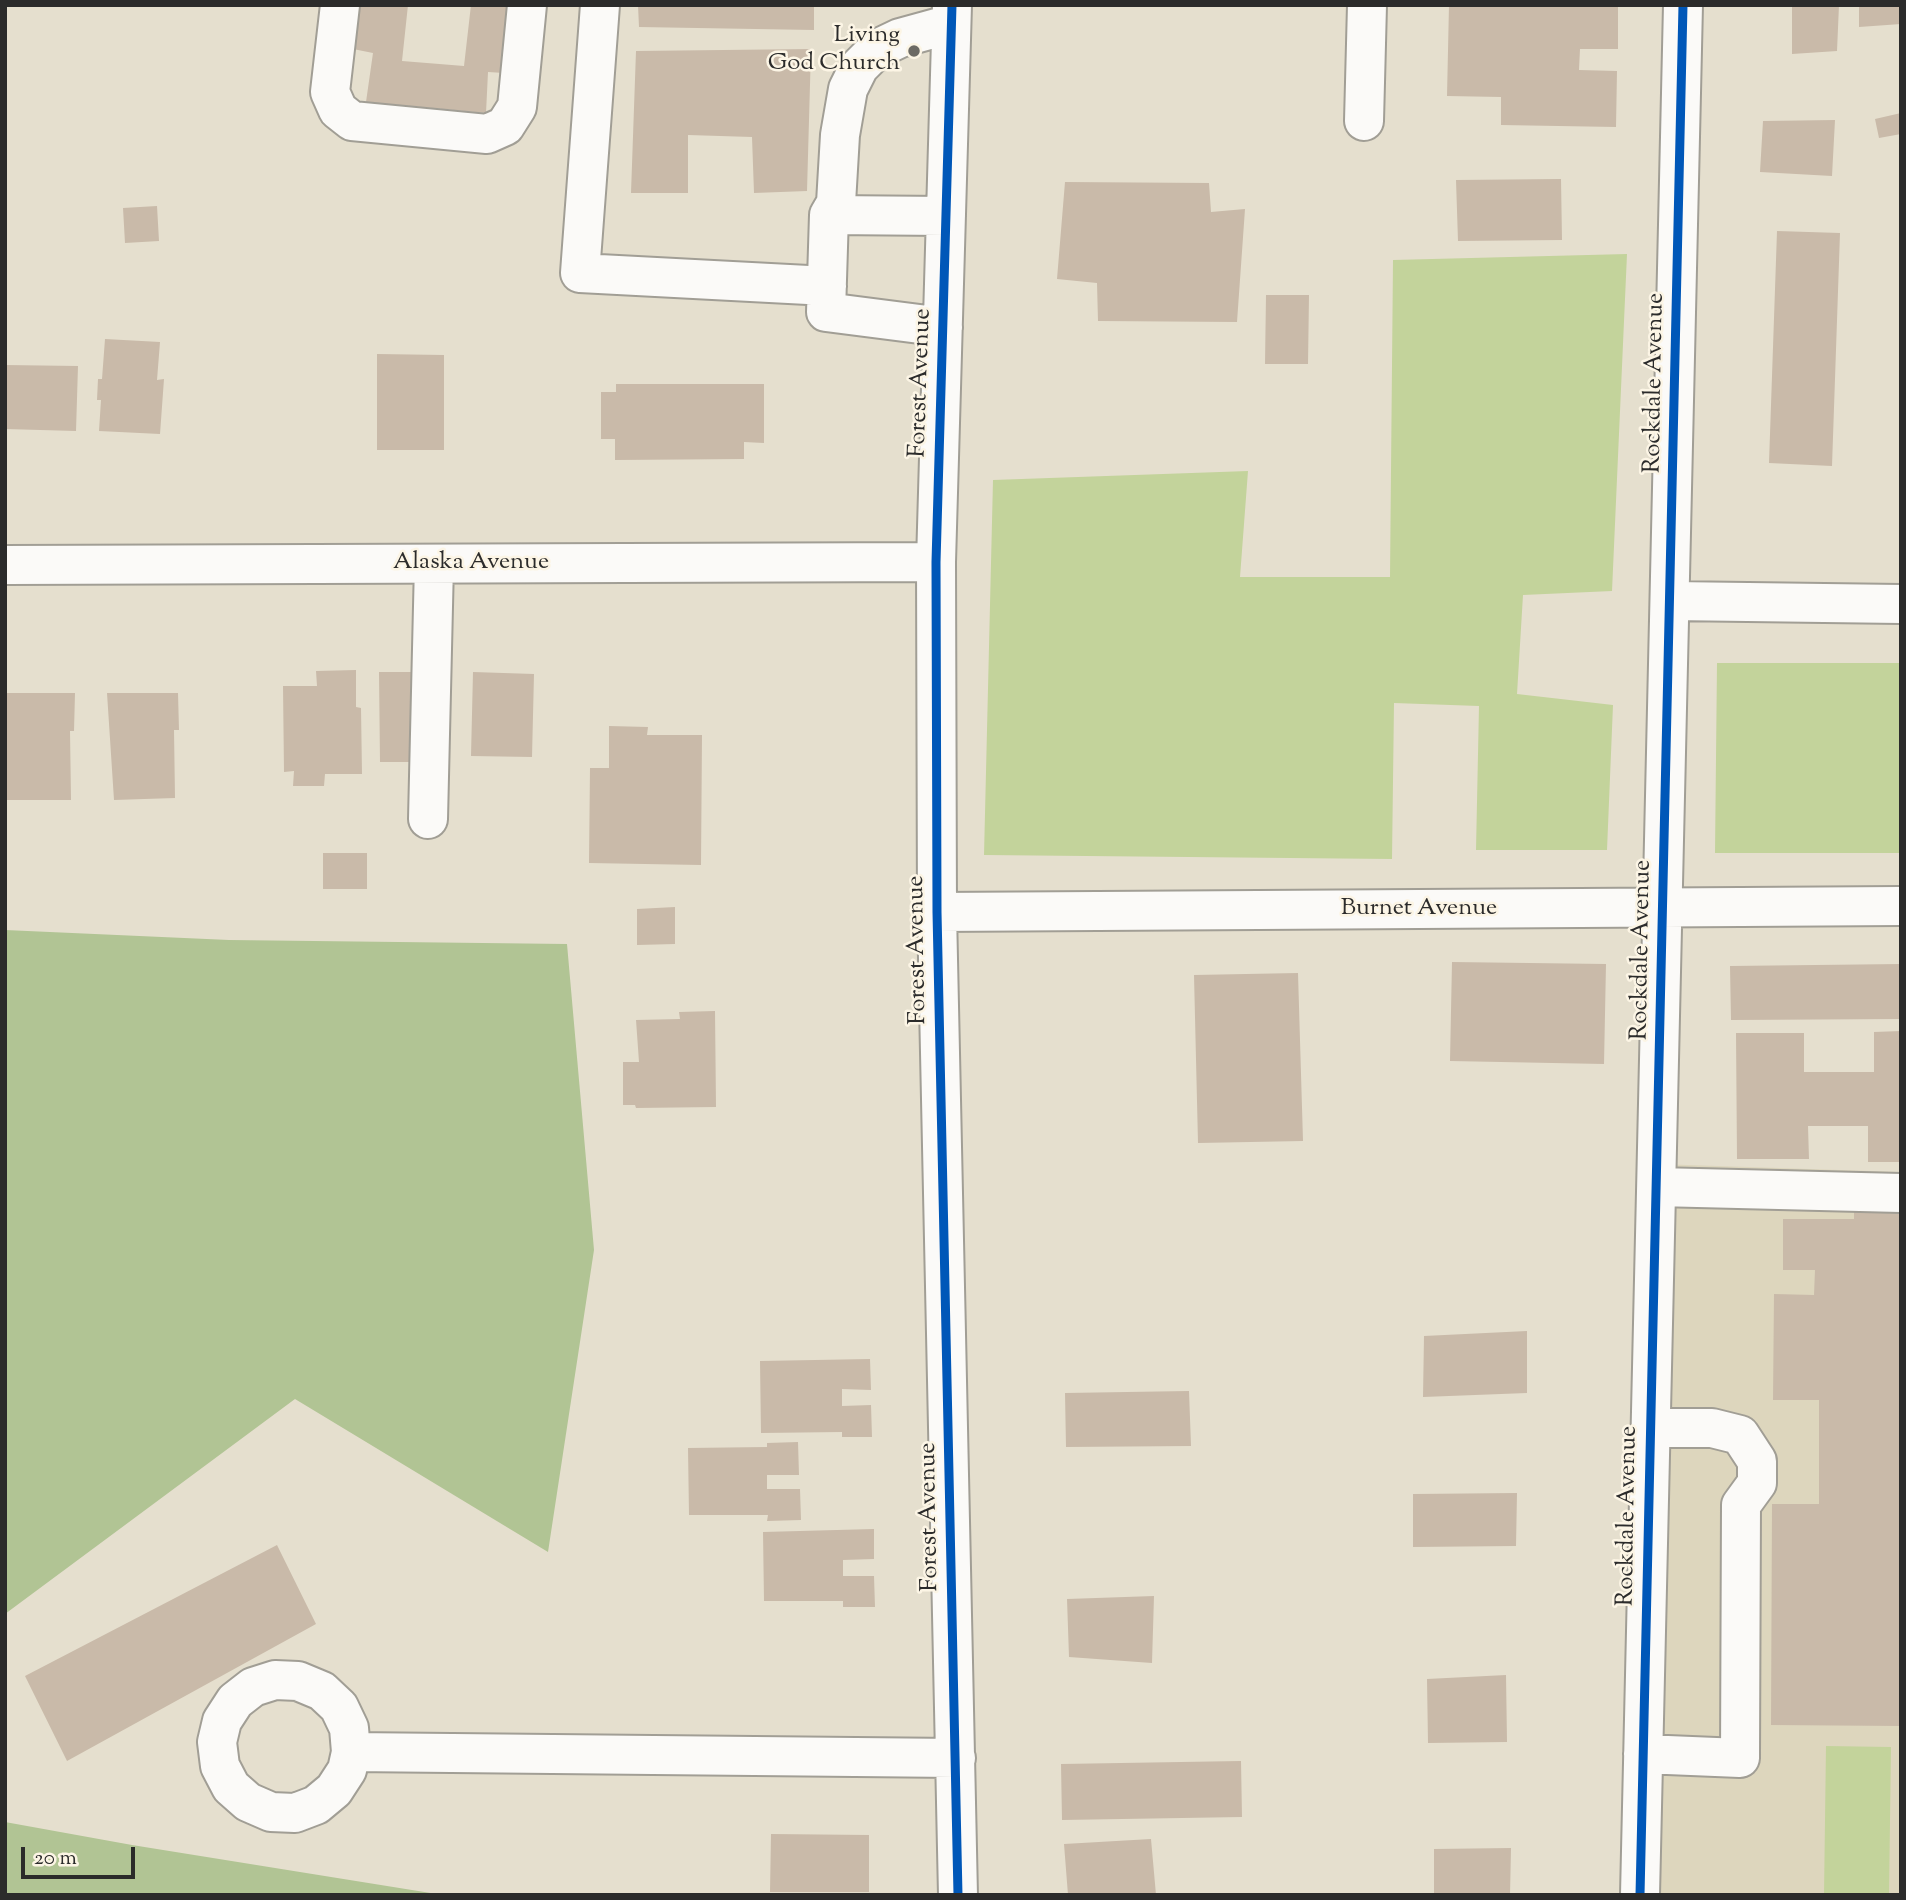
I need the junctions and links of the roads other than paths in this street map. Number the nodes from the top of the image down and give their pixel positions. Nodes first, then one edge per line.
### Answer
1 (340, 5) edge
2 (527, 5) edge
3 (600, 5) edge
4 (1367, 5) edge
5 (1683, 5) edge
6 (952, 14) edge
7 (1364, 121) dead end
8 (829, 215) junction
9 (946, 216) junction
10 (826, 299) junction
11 (943, 327) junction
12 (936, 562) junction
13 (434, 564) junction
14 (5, 565) edge
15 (1671, 601) junction
16 (1901, 604) edge
17 (428, 819) dead end
18 (1901, 906) edge
19 (1664, 909) junction
20 (937, 912) junction
21 (1657, 1187) junction
22 (1901, 1193) edge
23 (1651, 1428) junction
24 (351, 1752) dead end
25 (1643, 1755) junction
26 (956, 1758) junction
27 (958, 1895) edge
28 (1640, 1895) edge

1 - 2 street
3 - 10 street
4 - 7 street
5 - 15 street, Rockdale Avenue
6 - 8 street
6 - 9 street, Forest Avenue
8 - 9 street
8 - 10 street
9 - 11 street, Forest Avenue
10 - 11 street
11 - 12 street, Forest Avenue
12 - 13 street, Alaska Avenue
12 - 20 street, Forest Avenue
13 - 14 street, Alaska Avenue
13 - 17 street
15 - 16 street
15 - 19 street, Rockdale Avenue
18 - 19 street, Burnet Avenue
19 - 20 street, Burnet Avenue
19 - 21 street, Rockdale Avenue
20 - 26 street, Forest Avenue
21 - 22 street
21 - 23 street, Rockdale Avenue
23 - 25 street, Rockdale Avenue
23 - 25 street
24 - 26 street
25 - 28 street, Rockdale Avenue
26 - 27 street, Forest Avenue

